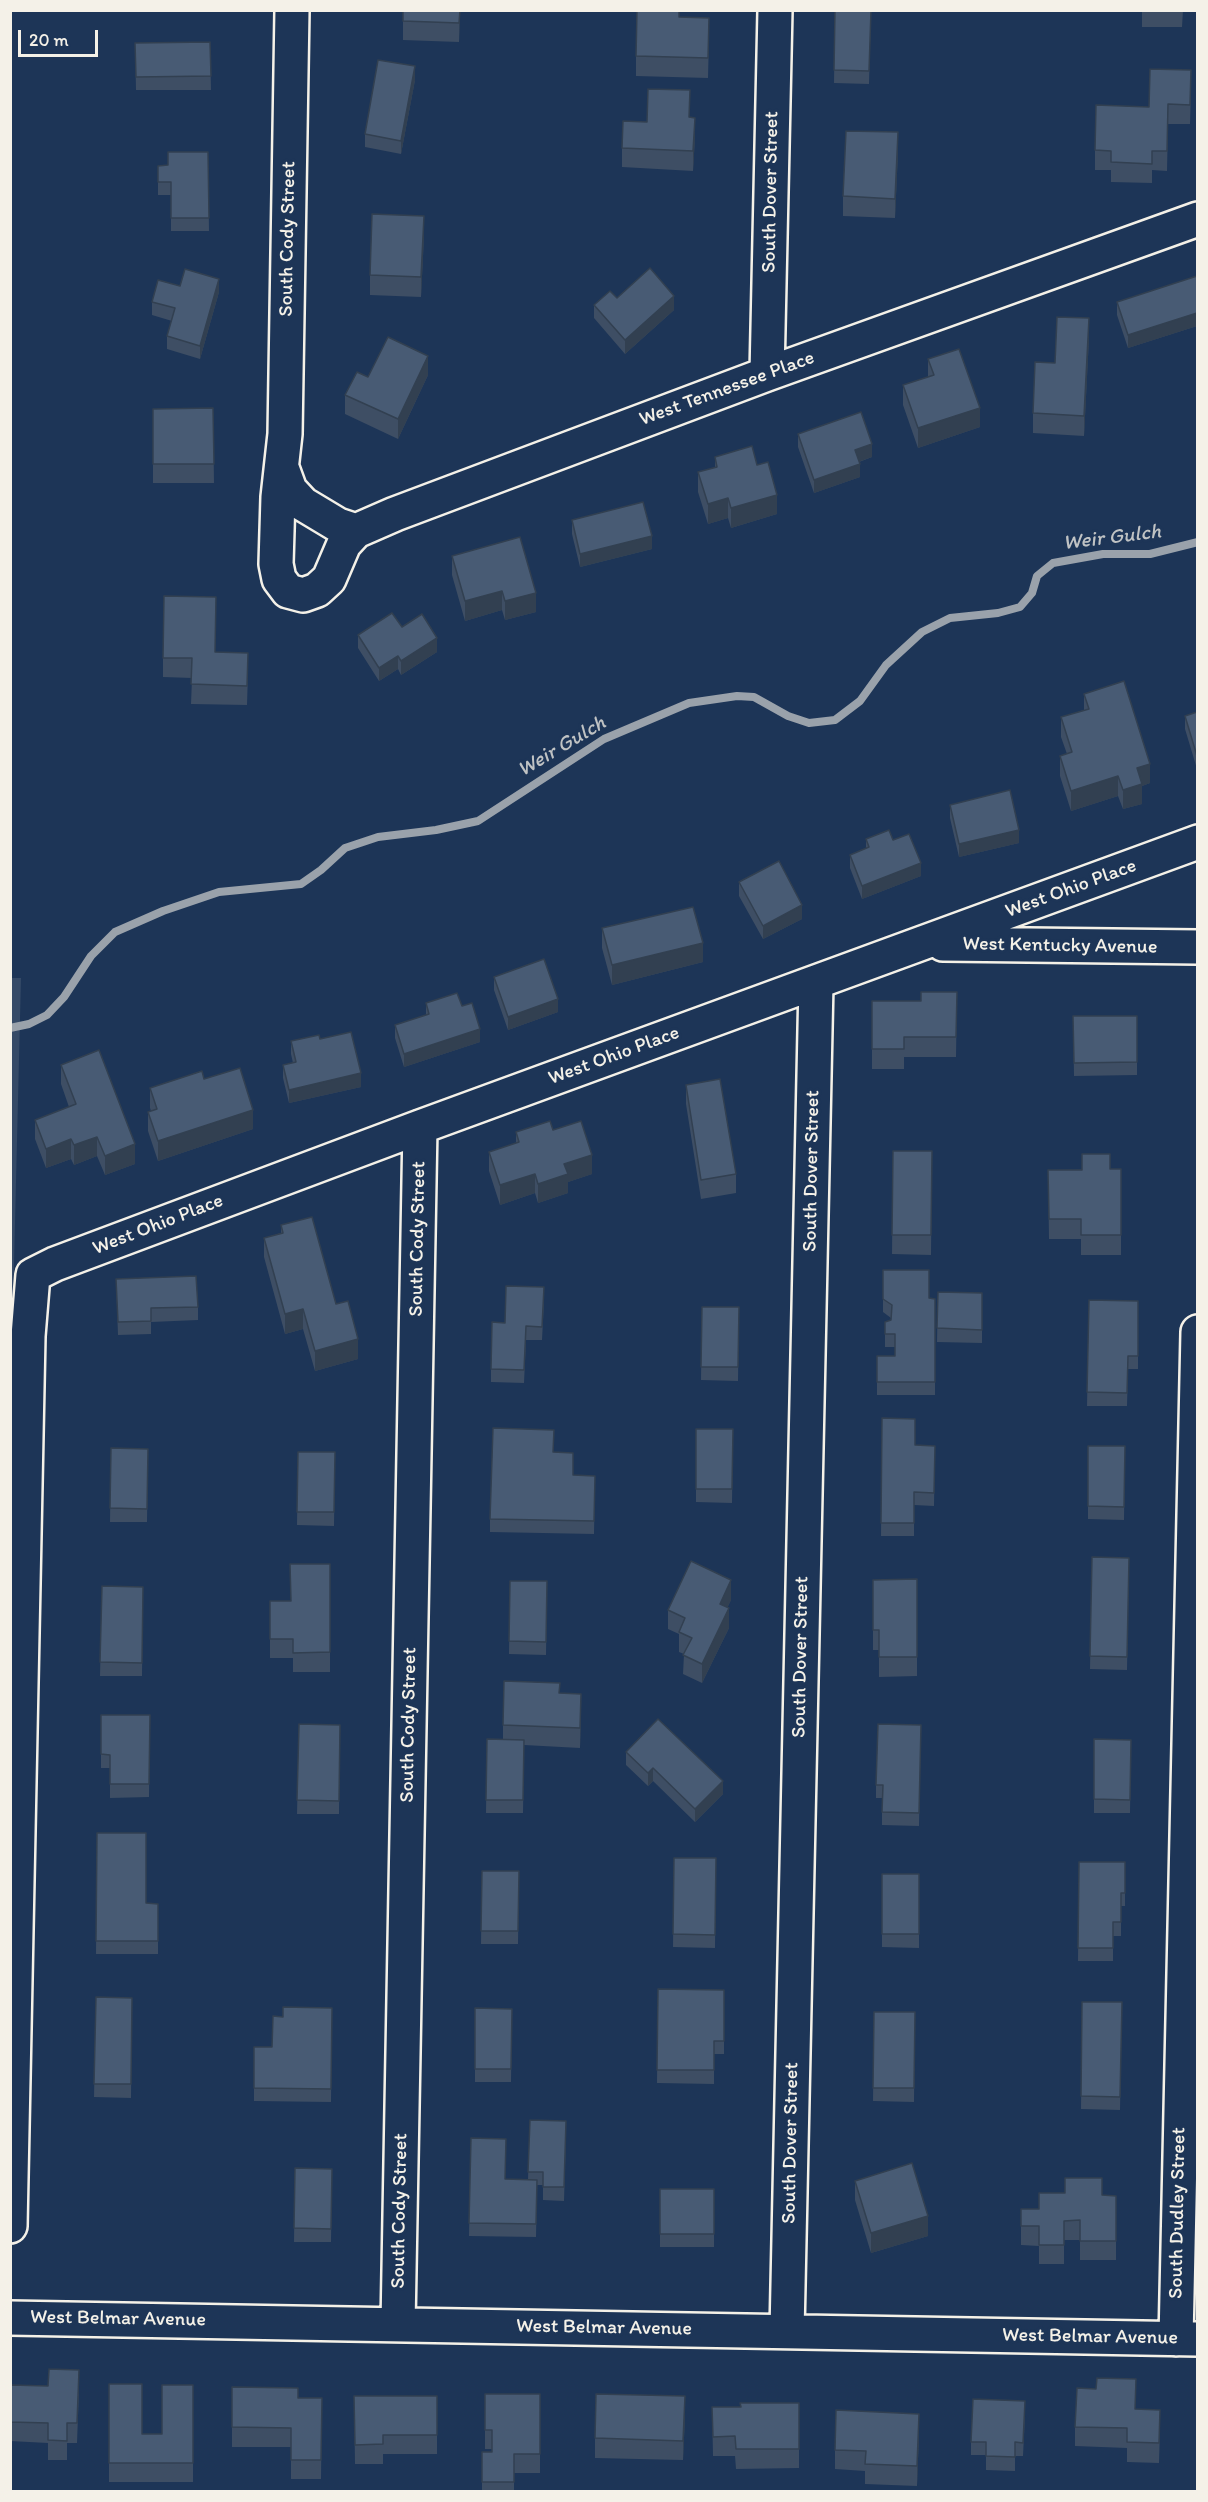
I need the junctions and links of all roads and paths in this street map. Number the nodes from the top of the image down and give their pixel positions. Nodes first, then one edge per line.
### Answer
1 (292, 10) edge
2 (775, 10) edge
3 (1197, 219) edge
4 (767, 374) junction
5 (282, 468) junction
6 (356, 531) junction
7 (1197, 842) edge
8 (923, 944) junction
9 (1197, 948) edge
10 (816, 983) junction
11 (420, 1127) junction
12 (1197, 1332) edge
13 (10, 2226) edge
14 (10, 2318) edge
15 (398, 2324) junction
16 (787, 2331) junction
17 (1187, 2339) edge

1 - 5 street, South Cody Street
2 - 4 street, South Dover Street
3 - 4 street, West Tennessee Place
4 - 6 street, West Tennessee Place
5 - 6 street, South Cody Street
5 - 6 street, South Cody Street
7 - 8 street, West Ohio Place
8 - 9 street, West Kentucky Avenue
8 - 10 street, West Ohio Place
10 - 11 street, West Ohio Place
10 - 16 street, South Dover Street
11 - 13 street, West Ohio Place
11 - 15 street, South Cody Street
12 - 17 street, South Dudley Street
14 - 15 street, West Belmar Avenue
15 - 16 street, West Belmar Avenue
16 - 17 street, West Belmar Avenue

